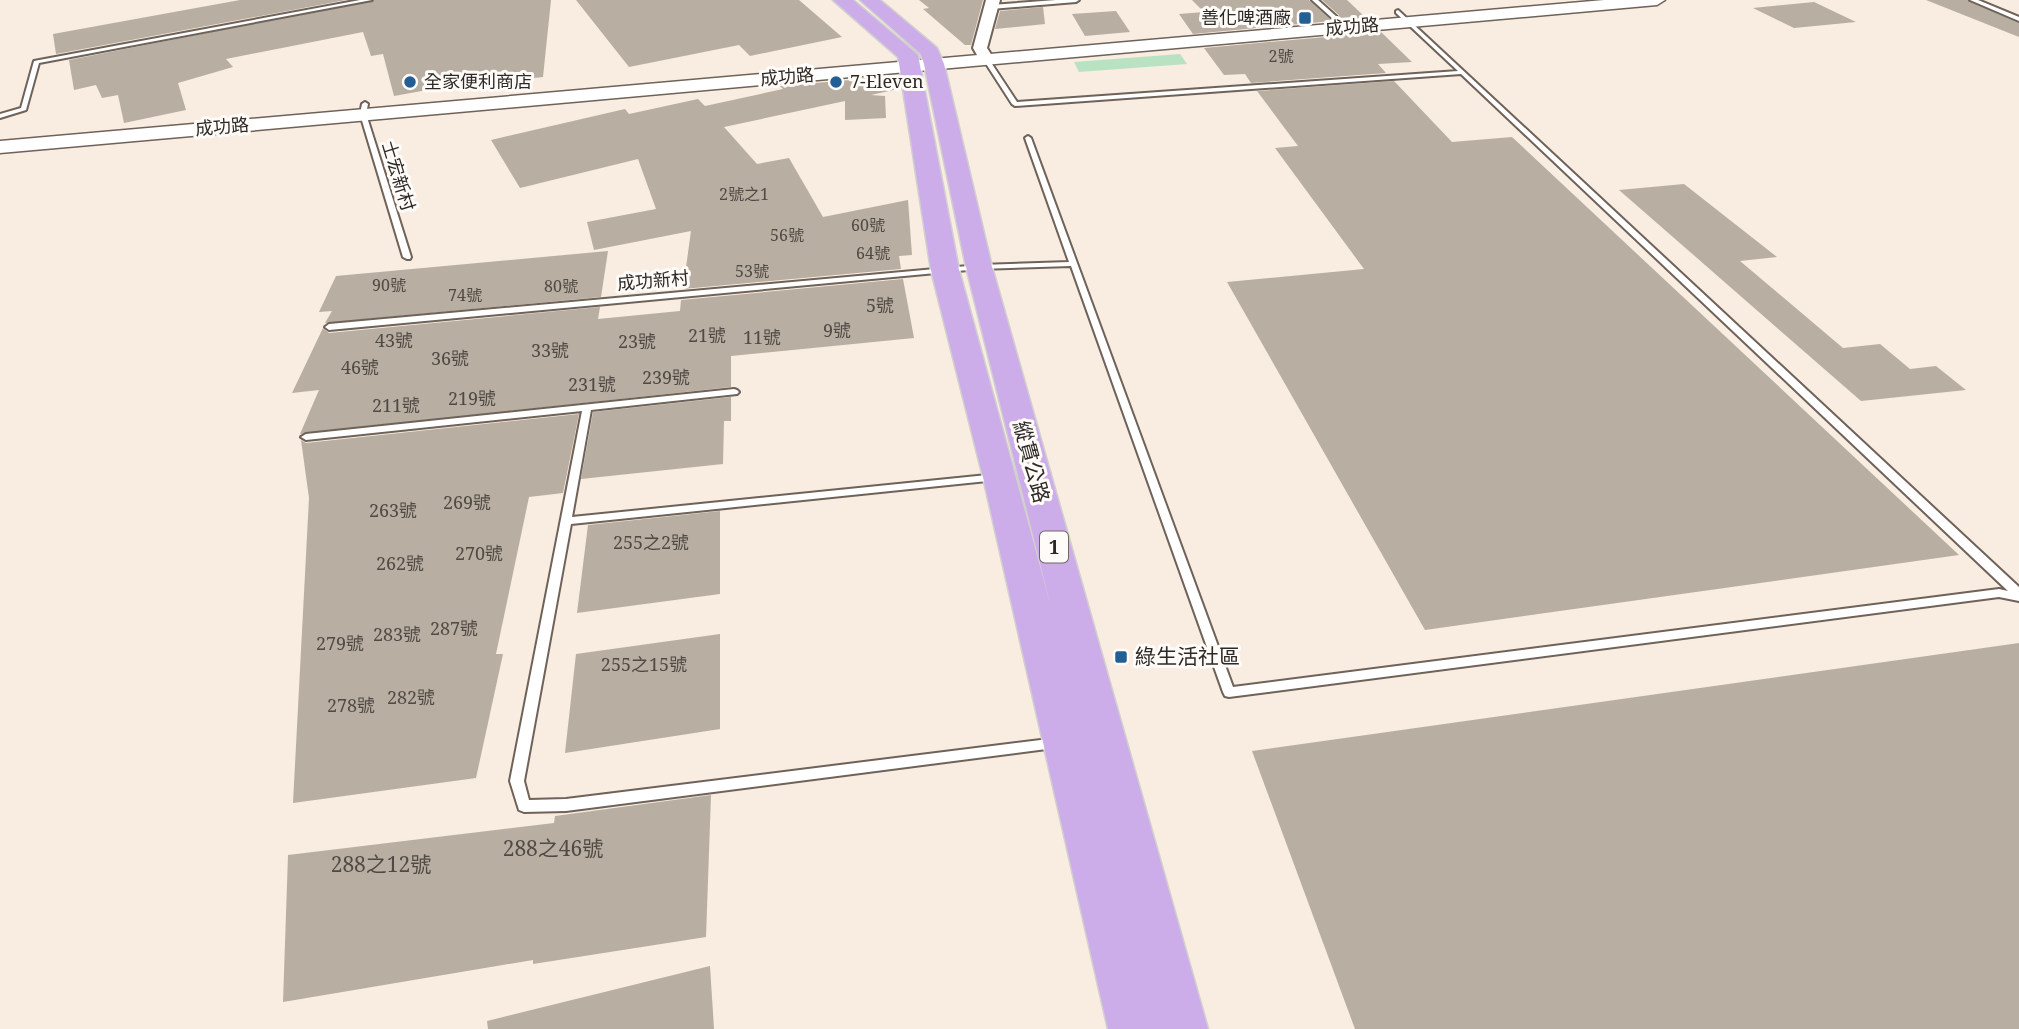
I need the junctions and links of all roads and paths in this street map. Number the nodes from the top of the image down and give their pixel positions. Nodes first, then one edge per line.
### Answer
1 (369, 0) edge
2 (842, 0) edge
3 (869, 0) edge
4 (1076, 0) edge
5 (1315, 0) edge
6 (1540, 0) edge
7 (1657, 0) edge
8 (1973, 0) edge
9 (992, 4) edge
10 (1404, 17) junction
11 (1335, 18) junction
12 (2019, 19) edge
13 (983, 54) junction
14 (920, 59) junction
15 (1459, 73) junction
16 (364, 109) junction
17 (0, 116) edge
18 (0, 137) edge
19 (1028, 138) dead end
20 (0, 148) edge
21 (407, 257) dead end
22 (1073, 264) junction
23 (962, 269) junction
24 (329, 327) dead end
25 (734, 392) dead end
26 (587, 408) junction
27 (306, 438) dead end
28 (1000, 477) junction
29 (565, 521) junction
30 (2019, 596) edge
31 (1085, 740) junction
32 (1134, 1029) edge
33 (1182, 1029) edge

1 - 17 lane
2 - 14 main road
3 - 14 main road
4 - 9 lane
5 - 11 lane
6 - 10 main road, 成功路
7 - 10 main road, 成功路
8 - 12 lane
9 - 13 street
10 - 11 main road, 成功路
10 - 13 main road, 成功路
10 - 15 lane
11 - 13 main road, 成功路
13 - 14 main road, 成功路
13 - 15 lane
14 - 16 main road, 成功路
14 - 23 main road, 縱貫公路 / 1
15 - 30 lane
16 - 18 main road, 成功路
16 - 20 main road, 成功路
16 - 21 lane, 士宏新村
19 - 22 lane
22 - 23 lane, 成功新村
22 - 30 lane
23 - 24 lane, 成功新村
23 - 28 main road, 縱貫公路 / 1
23 - 31 main road, 縱貫公路 / 1
25 - 26 lane
26 - 27 lane
26 - 29 lane
28 - 29 lane
28 - 31 main road, 縱貫公路 / 1
29 - 31 lane
31 - 32 main road, 縱貫公路 / 1
31 - 33 main road, 縱貫公路 / 1

